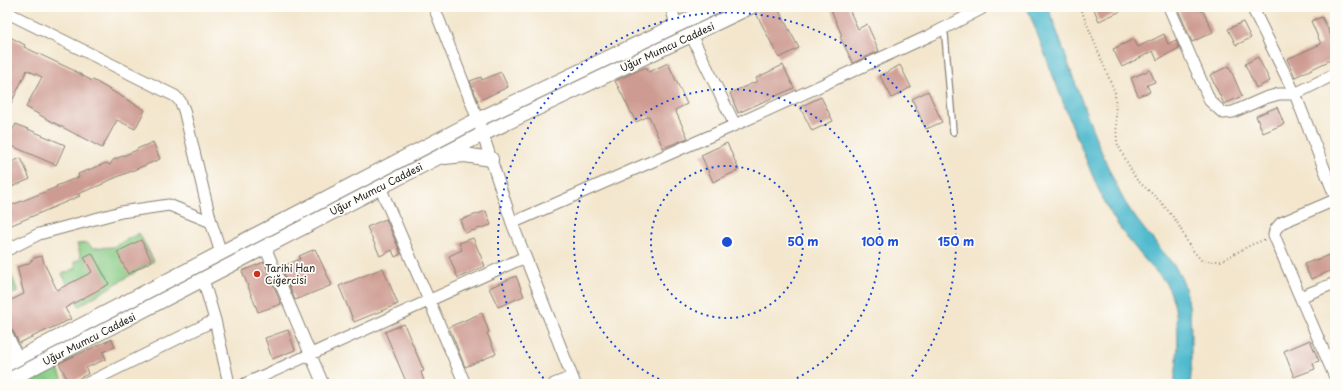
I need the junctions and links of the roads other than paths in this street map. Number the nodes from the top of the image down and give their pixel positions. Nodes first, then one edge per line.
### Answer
1 (434, 7) edge
2 (671, 7) edge
3 (715, 7) edge
4 (750, 7) edge
5 (980, 7) edge
6 (1169, 7) edge
7 (1252, 7) edge
8 (7, 11) edge
9 (676, 25) junction
10 (943, 29) junction
11 (691, 36) junction
12 (1335, 74) edge
13 (1295, 94) junction
14 (478, 120) junction
15 (735, 125) junction
16 (952, 132) dead end
17 (483, 134) junction
18 (438, 157) junction
19 (491, 159) junction
20 (380, 187) junction
21 (1335, 196) edge
22 (1335, 200) edge
23 (211, 222) junction
24 (512, 223) junction
25 (265, 247) junction
26 (7, 250) edge
27 (221, 253) junction
28 (525, 257) junction
29 (197, 265) junction
30 (228, 266) junction
31 (203, 279) junction
32 (1335, 283) edge
33 (1300, 298) junction
34 (430, 300) junction
35 (216, 320) junction
36 (7, 334) edge
37 (310, 354) junction
38 (12, 361) edge
39 (1335, 377) edge
40 (573, 380) edge
41 (12, 381) edge
42 (86, 384) edge
43 (229, 384) edge
44 (245, 384) edge
45 (323, 384) edge
46 (465, 384) edge
47 (554, 384) edge

1 - 14 street
2 - 9 street
3 - 9 street, Uğur Mumcu Caddesi
4 - 11 street, Uğur Mumcu Caddesi
5 - 10 street
6 - 13 street
7 - 13 street
8 - 23 street
9 - 14 street, Uğur Mumcu Caddesi
10 - 15 street
10 - 16 lane
11 - 15 street
11 - 17 street, Uğur Mumcu Caddesi
12 - 13 street
13 - 21 street
14 - 17 street
14 - 27 street, Uğur Mumcu Caddesi
15 - 24 street
17 - 18 street, Uğur Mumcu Caddesi
17 - 19 street
18 - 19 street
18 - 20 street, Uğur Mumcu Caddesi
19 - 24 street
20 - 25 street, Uğur Mumcu Caddesi
20 - 34 street
22 - 33 street
23 - 26 street
23 - 27 street
24 - 28 street
25 - 30 street, Uğur Mumcu Caddesi
25 - 37 street
27 - 29 street, Uğur Mumcu Caddesi
27 - 30 street
28 - 34 street
28 - 40 street
29 - 31 street
29 - 38 street, Uğur Mumcu Caddesi
30 - 31 street, Uğur Mumcu Caddesi
31 - 35 street
31 - 41 street, Uğur Mumcu Caddesi
32 - 33 street
33 - 39 street
34 - 37 street
34 - 46 street
35 - 42 street
35 - 43 street
36 - 38 street
37 - 44 street
37 - 45 street
40 - 47 street

